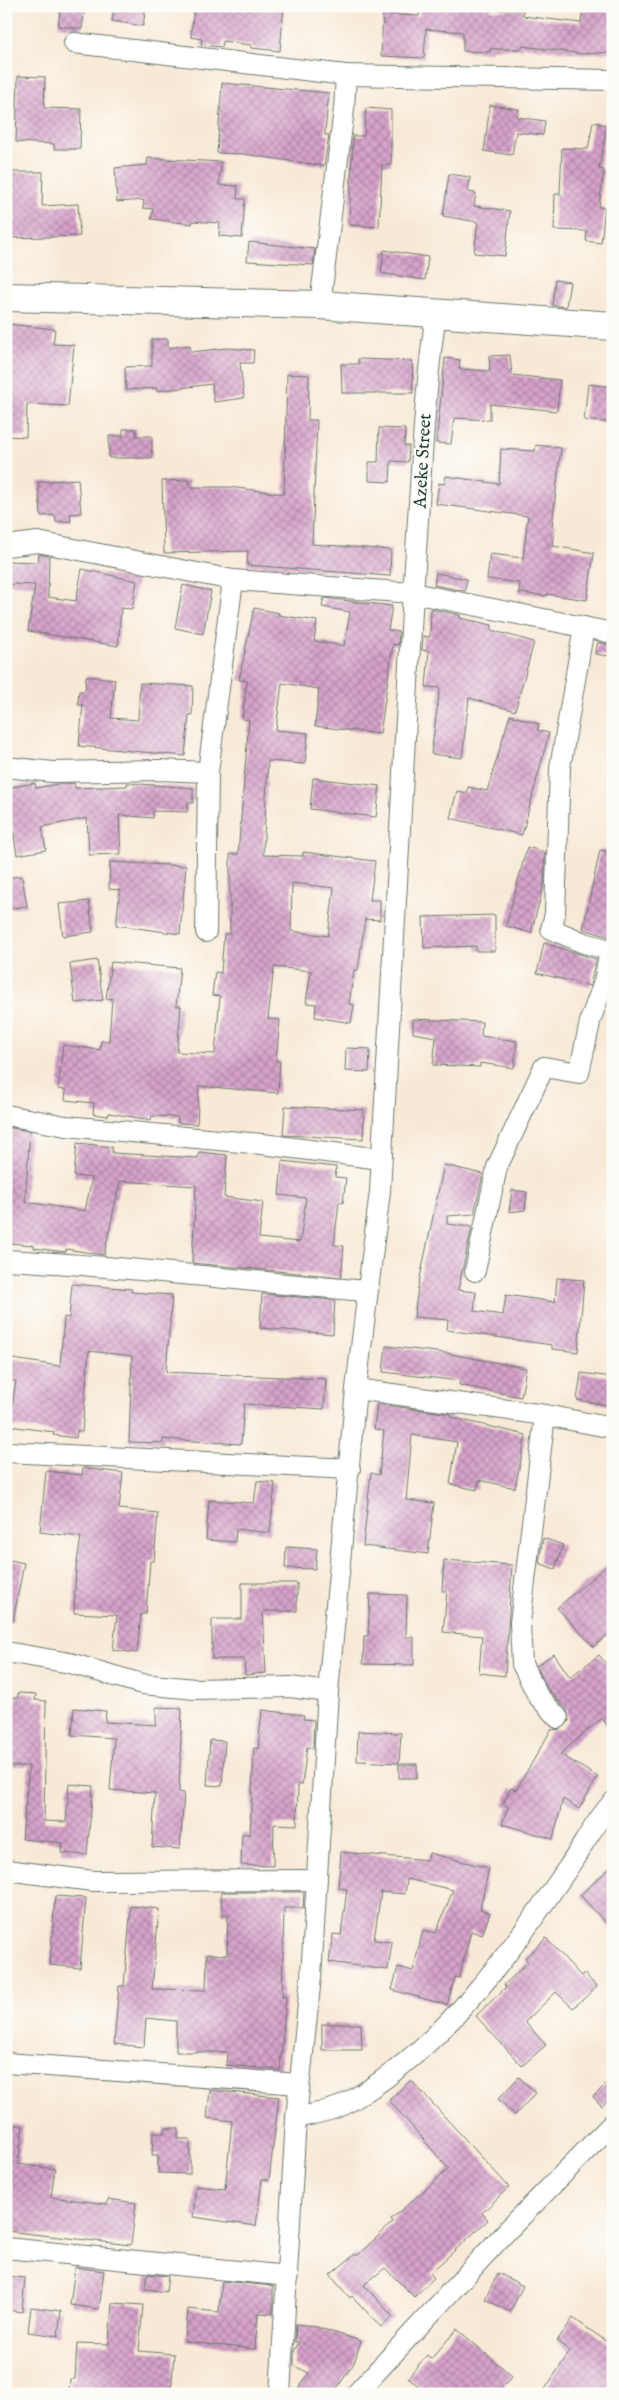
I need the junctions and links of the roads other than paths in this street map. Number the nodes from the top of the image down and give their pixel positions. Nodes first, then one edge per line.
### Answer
1 (74, 43) dead end
2 (346, 74) junction
3 (613, 80) edge
4 (6, 297) edge
5 (320, 305) junction
6 (6, 313) edge
7 (613, 326) edge
8 (434, 328) junction
9 (613, 342) edge
10 (6, 546) edge
11 (233, 580) junction
12 (413, 593) junction
13 (584, 627) junction
14 (613, 633) edge
15 (6, 767) edge
16 (208, 772) junction
17 (206, 932) dead end
18 (6, 1114) edge
19 (381, 1160) junction
20 (6, 1260) edge
21 (475, 1271) dead end
22 (367, 1291) junction
23 (356, 1389) junction
24 (545, 1415) junction
25 (613, 1428) edge
26 (6, 1452) edge
27 (350, 1469) junction
28 (6, 1652) edge
29 (328, 1692) junction
30 (558, 1718) dead end
31 (613, 1802) edge
32 (6, 1870) edge
33 (317, 1880) junction
34 (6, 2063) edge
35 (299, 2084) junction
36 (296, 2118) junction
37 (613, 2123) edge
38 (6, 2248) edge
39 (288, 2276) junction
40 (280, 2394) edge
41 (356, 2394) edge

1 - 2 street
2 - 3 street
2 - 5 street
4 - 5 main road
5 - 7 main road
6 - 8 main road
8 - 9 main road
8 - 12 street, Azeke Street
10 - 11 street
11 - 12 street
11 - 16 street
12 - 13 street
12 - 19 street, Azeke Street
13 - 14 street
13 - 21 street
15 - 16 street
16 - 17 street
18 - 19 street
19 - 22 street, Azeke Street
20 - 22 street
22 - 23 street, Azeke Street
23 - 24 street
23 - 27 street, Azeke Street
24 - 25 street
24 - 30 street
26 - 27 street
27 - 29 street, Azeke Street
28 - 29 street
29 - 33 street, Azeke Street
31 - 36 street
32 - 33 street
33 - 35 street, Azeke Street
34 - 35 street
35 - 36 street, Azeke Street
36 - 39 street, Azeke Street
37 - 41 street
38 - 39 street
39 - 40 street, Azeke Street

